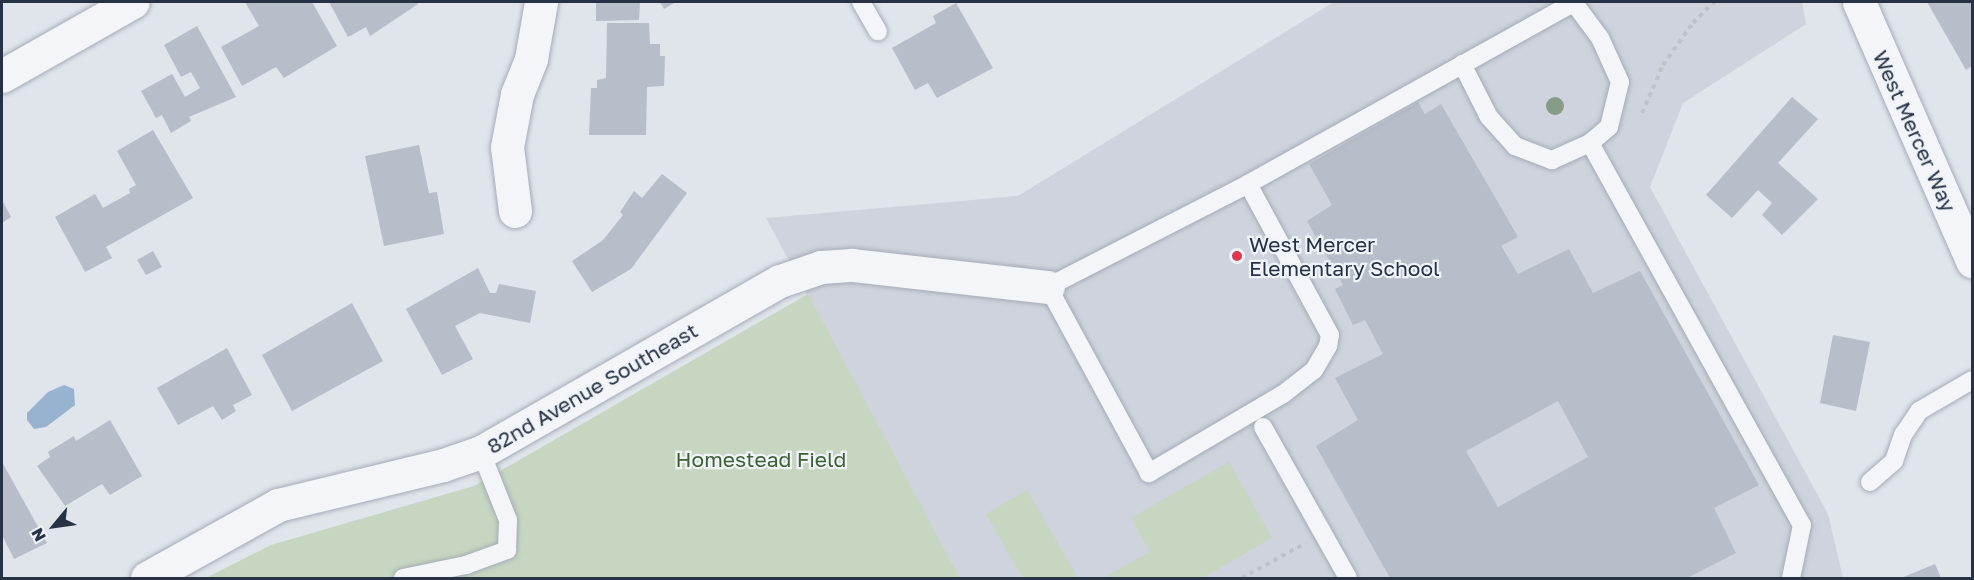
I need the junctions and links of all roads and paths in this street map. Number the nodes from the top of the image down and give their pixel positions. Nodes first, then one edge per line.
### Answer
1 (133, 2) edge
2 (541, 2) edge
3 (861, 2) edge
4 (1574, 2) edge
5 (1714, 2) edge
6 (1859, 2) edge
7 (878, 31) dead end
8 (1462, 64) junction
9 (2, 76) edge
10 (1640, 118) dead end
11 (1590, 143) junction
12 (1248, 184) junction
13 (516, 211) dead end
14 (1972, 261) edge
15 (1048, 287) junction
16 (1972, 380) edge
17 (1263, 426) dead end
18 (481, 452) junction
19 (1870, 482) dead end
20 (1321, 535) junction
21 (147, 579) edge
22 (403, 579) edge
23 (1242, 579) edge
24 (1348, 579) edge
25 (1791, 579) edge

1 - 9 street
2 - 13 street
3 - 7 lane
4 - 8 lane
4 - 11 lane
5 - 10 path
6 - 14 street, West Mercer Way
8 - 11 lane
8 - 12 lane
11 - 25 lane
12 - 15 lane
12 - 15 lane
15 - 18 street, 82nd Avenue Southeast
16 - 19 lane
17 - 20 lane
18 - 21 street, 82nd Avenue Southeast
18 - 22 lane
20 - 23 path
20 - 24 lane

